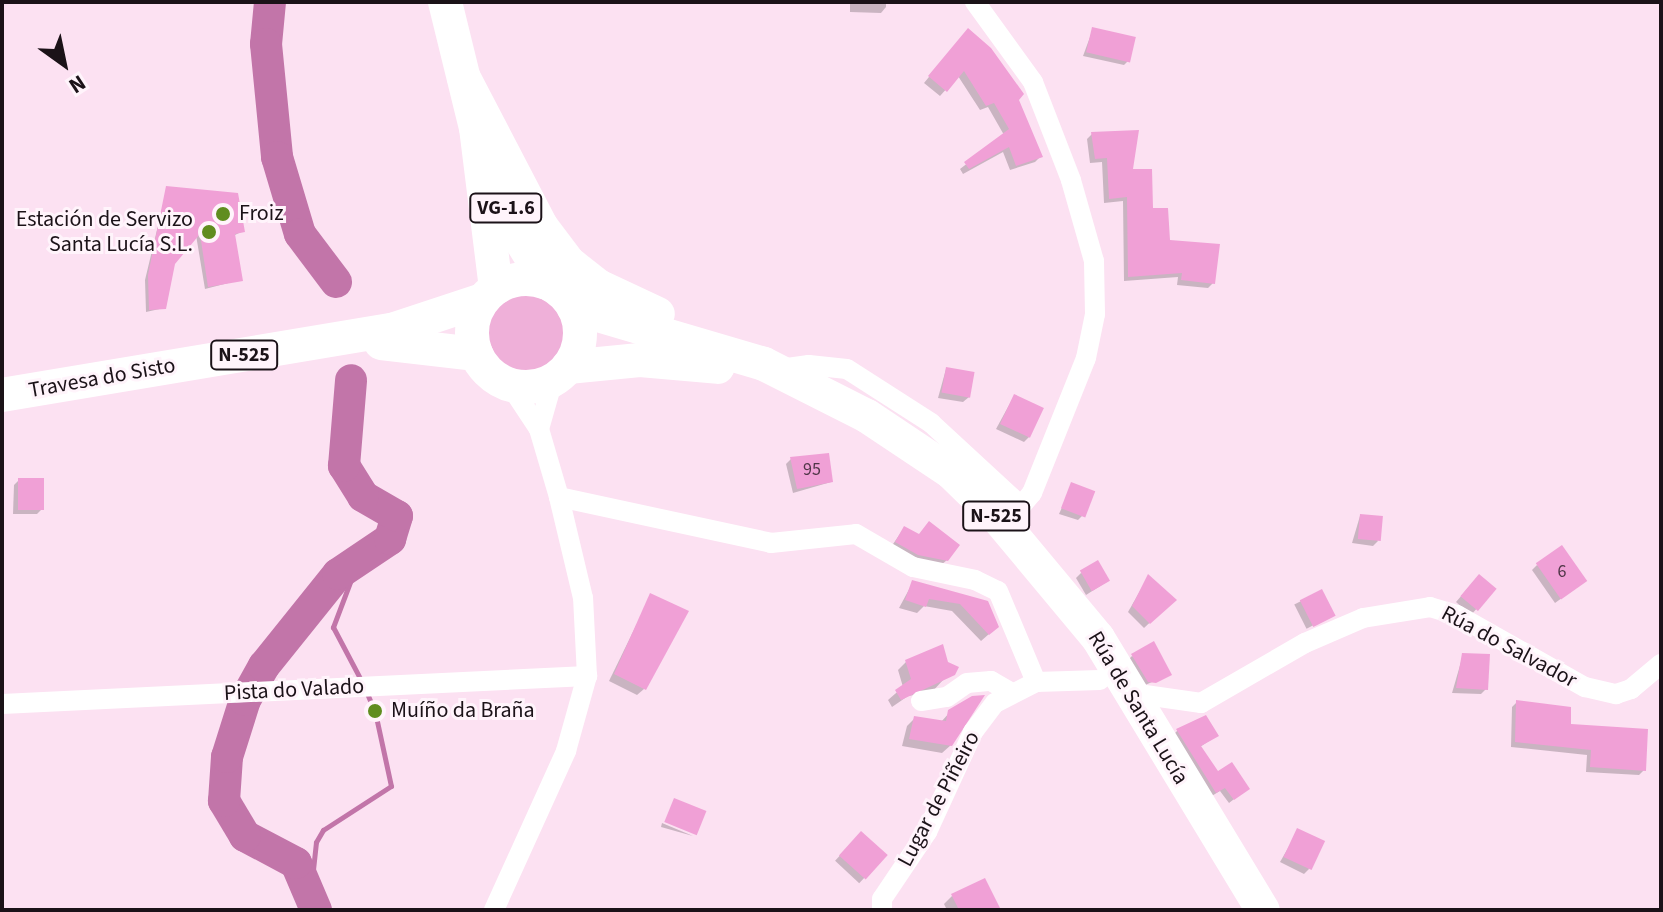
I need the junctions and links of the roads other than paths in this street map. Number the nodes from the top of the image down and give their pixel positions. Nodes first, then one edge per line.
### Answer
1 (445, 2) edge
2 (975, 2) edge
3 (464, 78) junction
4 (476, 128) junction
5 (547, 283) junction
6 (489, 294) junction
7 (574, 308) junction
8 (476, 354) junction
9 (731, 362) junction
10 (560, 374) junction
11 (510, 385) junction
12 (822, 385) junction
13 (881, 387) junction
14 (2, 395) edge
15 (2, 406) edge
16 (539, 429) junction
17 (559, 497) junction
18 (1010, 560) junction
19 (1661, 664) edge
20 (587, 676) junction
21 (1100, 680) junction
22 (1036, 682) junction
23 (1012, 693) junction
24 (1131, 693) junction
25 (921, 701) dead end
26 (2, 704) edge
27 (494, 910) edge
28 (882, 910) edge
29 (1247, 910) edge
30 (1263, 910) edge

1 - 3 highway, VG-1.6
2 - 13 street
3 - 4 highway, VG-1.6
3 - 9 highway
4 - 5 highway, VG-1.6
4 - 6 highway, VG-1.6
5 - 6 highway, N-525
5 - 7 highway, N-525
6 - 8 highway
6 - 14 highway, Travesa do Sisto / N-525
7 - 9 highway, Rúa de Santa Lucía / N-525
7 - 10 highway
8 - 11 highway
8 - 15 highway, Travesa do Sisto / N-525
9 - 10 highway, Rúa de Santa Lucía / N-525
9 - 12 street
9 - 12 highway, Rúa de Santa Lucía / N-525
9 - 18 highway, Rúa de Santa Lucía / N-525
10 - 11 highway, N-525
10 - 16 street
11 - 16 street
12 - 13 street
12 - 13 street
12 - 18 street
12 - 24 highway, Rúa de Santa Lucía / N-525
16 - 17 street
17 - 20 street
17 - 22 street
18 - 21 highway, Rúa de Santa Lucía / N-525
19 - 24 street, Rúa do Salvador
20 - 26 street, Pista do Valado
20 - 27 street
21 - 22 street, Lugar de Piñeiro
21 - 29 highway, Rúa de Santa Lucía / N-525
22 - 23 street, Lugar de Piñeiro
23 - 25 street
23 - 28 street, Lugar de Piñeiro
24 - 30 highway, Rúa de Santa Lucía / N-525

